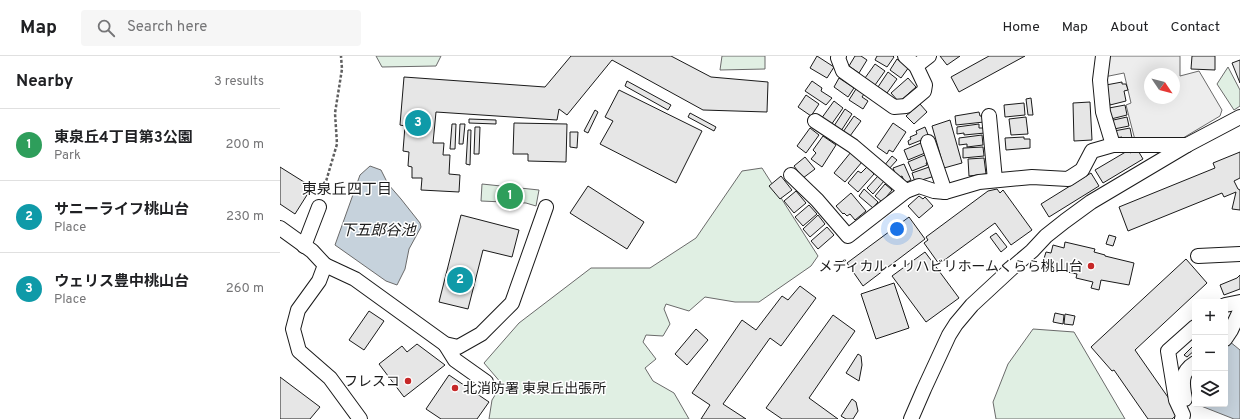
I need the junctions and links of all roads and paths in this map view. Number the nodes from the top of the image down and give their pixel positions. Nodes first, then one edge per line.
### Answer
1 (341, 56) edge
2 (839, 56) edge
3 (905, 56) edge
4 (929, 56) edge
5 (1103, 56) edge
6 (916, 66) junction
7 (989, 116) dead end
8 (1240, 117) edge
9 (814, 121) dead end
10 (928, 142) dead end
11 (1113, 145) junction
12 (1187, 145) junction
13 (791, 175) dead end
14 (995, 180) junction
15 (906, 191) junction
16 (945, 192) junction
17 (319, 207) joint
18 (546, 207) dead end
19 (280, 228) edge
20 (304, 246) junction
21 (1240, 254) edge
22 (1198, 256) dead end
23 (325, 265) junction
24 (1240, 302) edge
25 (1228, 304) edge
26 (1240, 311) edge
27 (1192, 330) edge
28 (1228, 335) edge
29 (445, 344) junction
30 (1192, 364) edge
31 (486, 382) dead end
32 (360, 419) edge
33 (911, 419) edge
34 (1182, 419) edge
35 (1188, 419) edge

1 - 17 path
2 - 6 street
3 - 6 street
4 - 6 street
5 - 11 street
7 - 14 street
8 - 12 street
9 - 15 street
10 - 16 street
11 - 12 street
11 - 14 street
12 - 33 street
13 - 15 street
14 - 16 street
15 - 16 street
17 - 20 street
18 - 29 street
19 - 20 street
20 - 23 street
21 - 22 street
23 - 29 street
23 - 32 street
24 - 25 street
26 - 28 street
27 - 34 street
29 - 31 street
30 - 35 street

